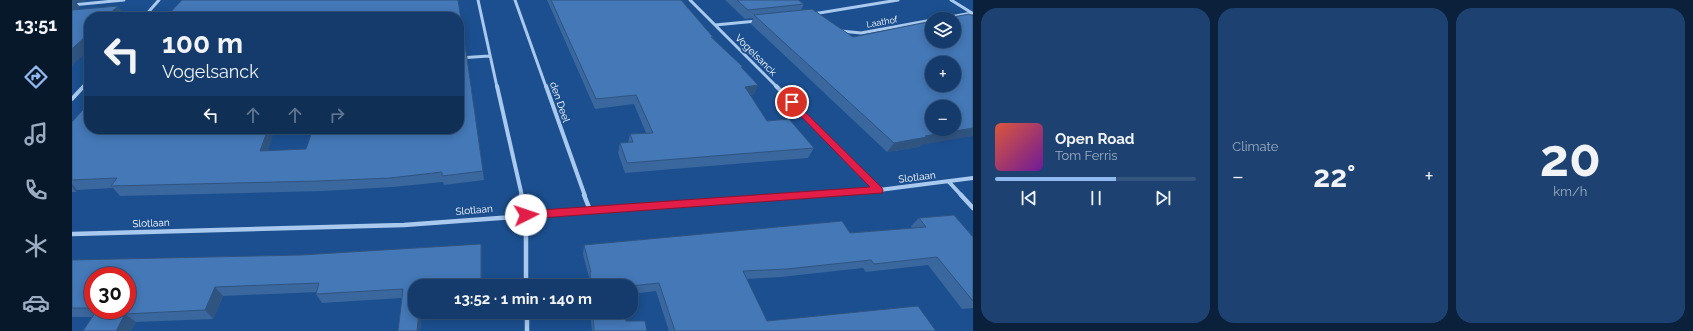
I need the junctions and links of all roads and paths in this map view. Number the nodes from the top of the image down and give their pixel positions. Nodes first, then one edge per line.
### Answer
1 (124, 0) edge
2 (159, 0) edge
3 (478, 0) edge
4 (515, 0) edge
5 (690, 0) edge
6 (898, 0) edge
7 (951, 0) edge
8 (72, 5) edge
9 (148, 12) edge
10 (972, 13) edge
11 (817, 14) junction
12 (809, 15) edge
13 (961, 15) edge
14 (823, 18) edge
15 (762, 20) edge
16 (925, 21) edge
17 (715, 25) junction
18 (834, 27) edge
19 (489, 56) junction
20 (464, 58) edge
21 (84, 86) edge
22 (72, 99) edge
23 (973, 178) edge
24 (949, 182) junction
25 (879, 190) junction
26 (973, 208) edge
27 (590, 210) junction
28 (526, 215) junction
29 (72, 234) edge
30 (526, 279) edge
31 (527, 319) edge
32 (527, 331) edge

1 - 8 street
2 - 9 street
3 - 19 street
4 - 27 street, den Deel
5 - 17 street, Vogelsanck
6 - 11 street, Laathof
7 - 10 street
10 - 13 street
11 - 12 street, Laathof
11 - 14 street
15 - 17 street
16 - 18 street, Laathof
17 - 25 street, Vogelsanck
19 - 20 street
19 - 28 street
21 - 22 street
23 - 24 street, Slotlaan
24 - 25 street, Slotlaan
24 - 26 street
25 - 27 street, Slotlaan
27 - 28 street, Slotlaan
28 - 29 street, Slotlaan
28 - 30 street
31 - 32 street

